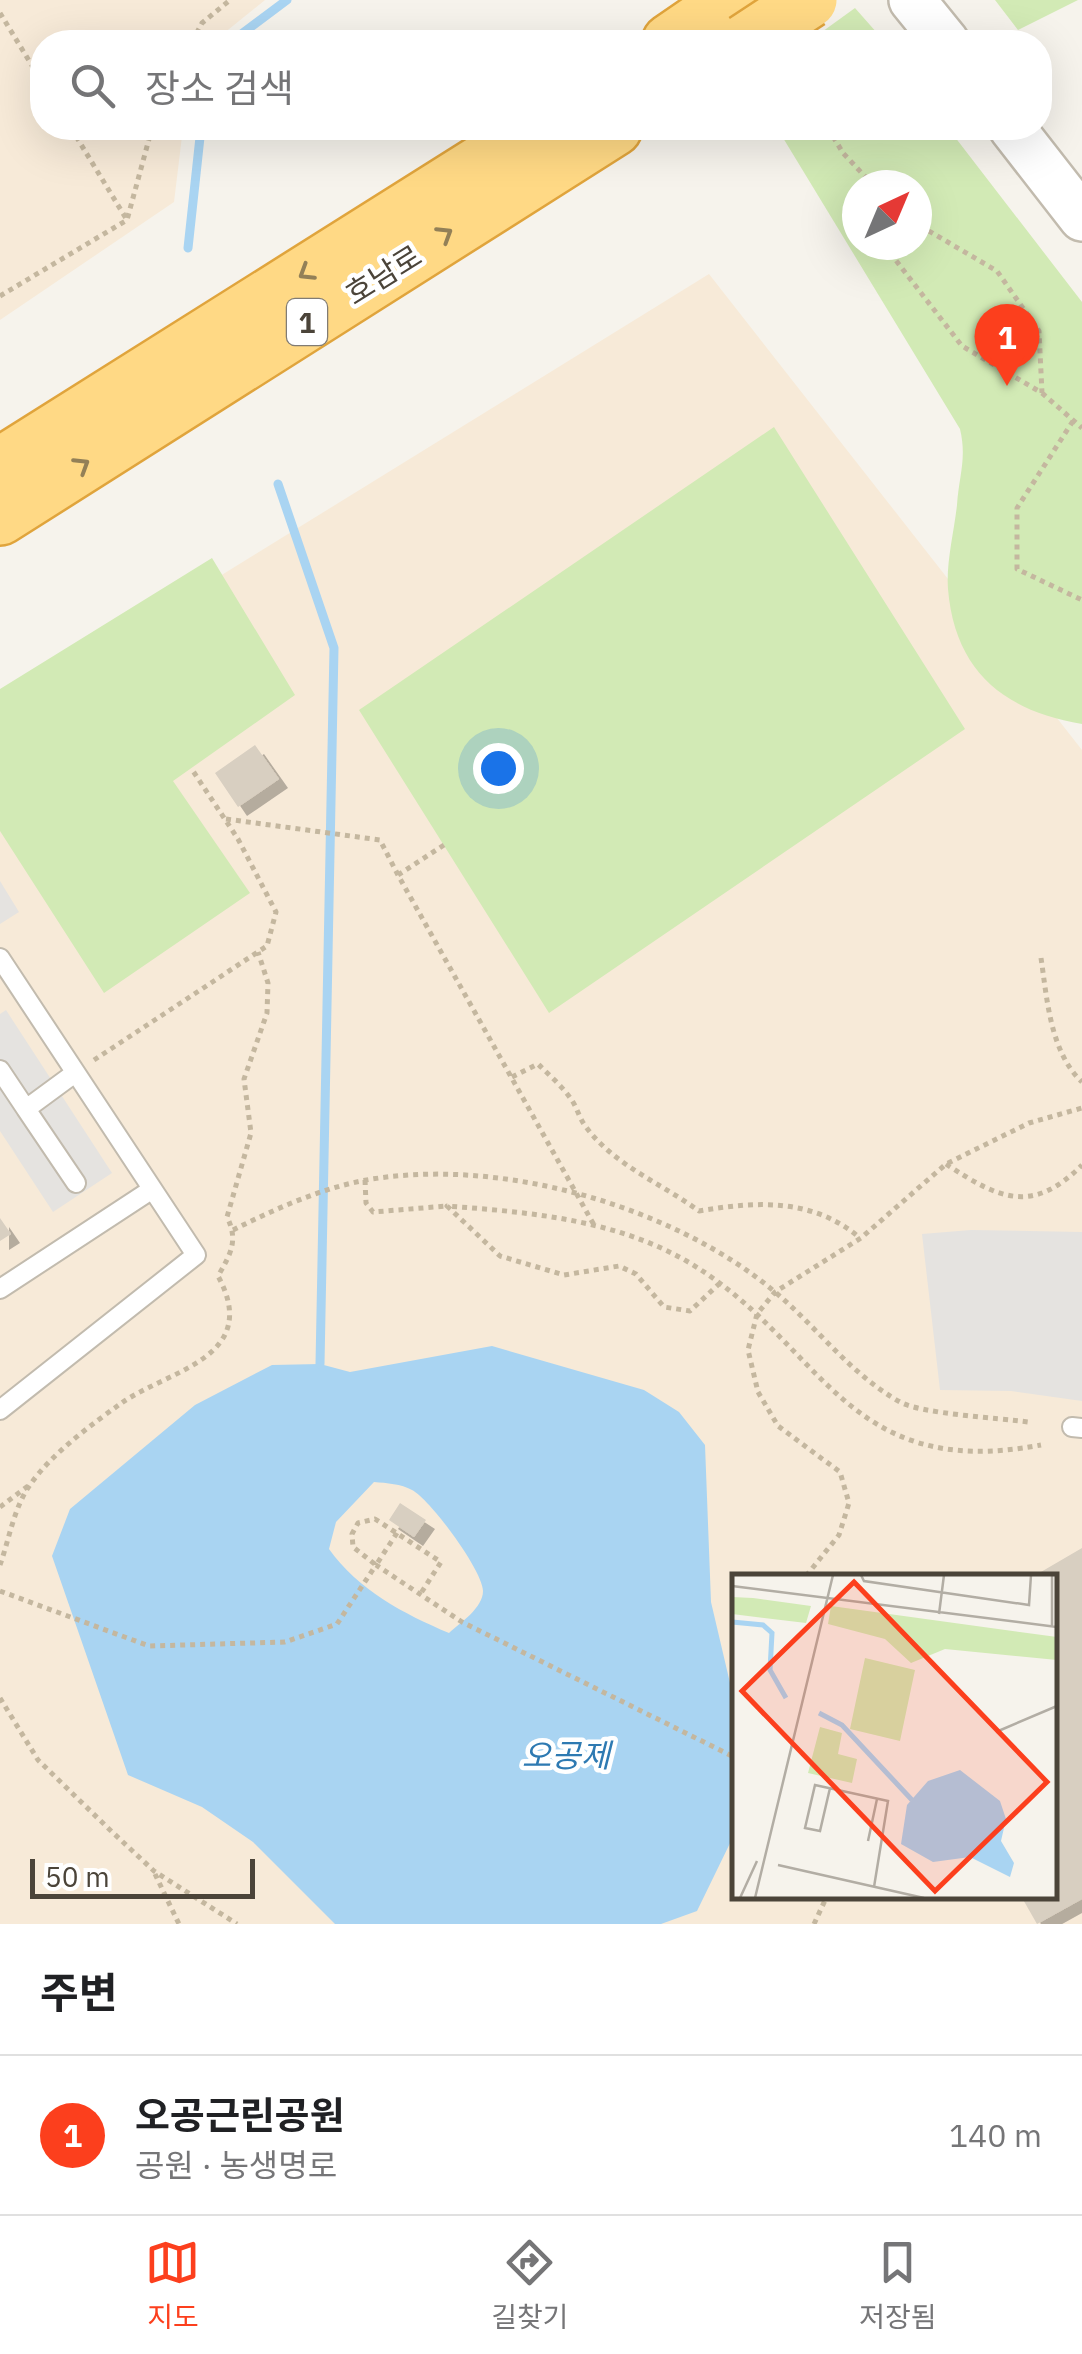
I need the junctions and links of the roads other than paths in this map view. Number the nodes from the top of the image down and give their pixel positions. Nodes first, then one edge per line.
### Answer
1 (731, 0) edge
2 (810, 0) edge
3 (912, 0) edge
4 (687, 30) edge
5 (764, 30) edge
6 (936, 30) edge
7 (518, 140) edge
8 (595, 140) edge
9 (1021, 140) edge
10 (1082, 218) edge
11 (0, 466) edge
12 (0, 517) edge
13 (0, 958) edge
14 (0, 1070) edge
15 (75, 1073) junction
16 (26, 1109) junction
17 (76, 1183) dead end
18 (151, 1190) junction
19 (0, 1290) edge
20 (0, 1410) edge

1 - 4 highway
2 - 5 highway, bridge
3 - 6 street
7 -> 11 highway, 호남로 / 1
12 -> 8 highway, 호남로 / 1
9 - 10 street
13 - 15 lane
14 - 16 lane
15 - 16 lane
15 - 18 lane
16 - 17 lane
18 - 19 lane
18 - 20 lane

